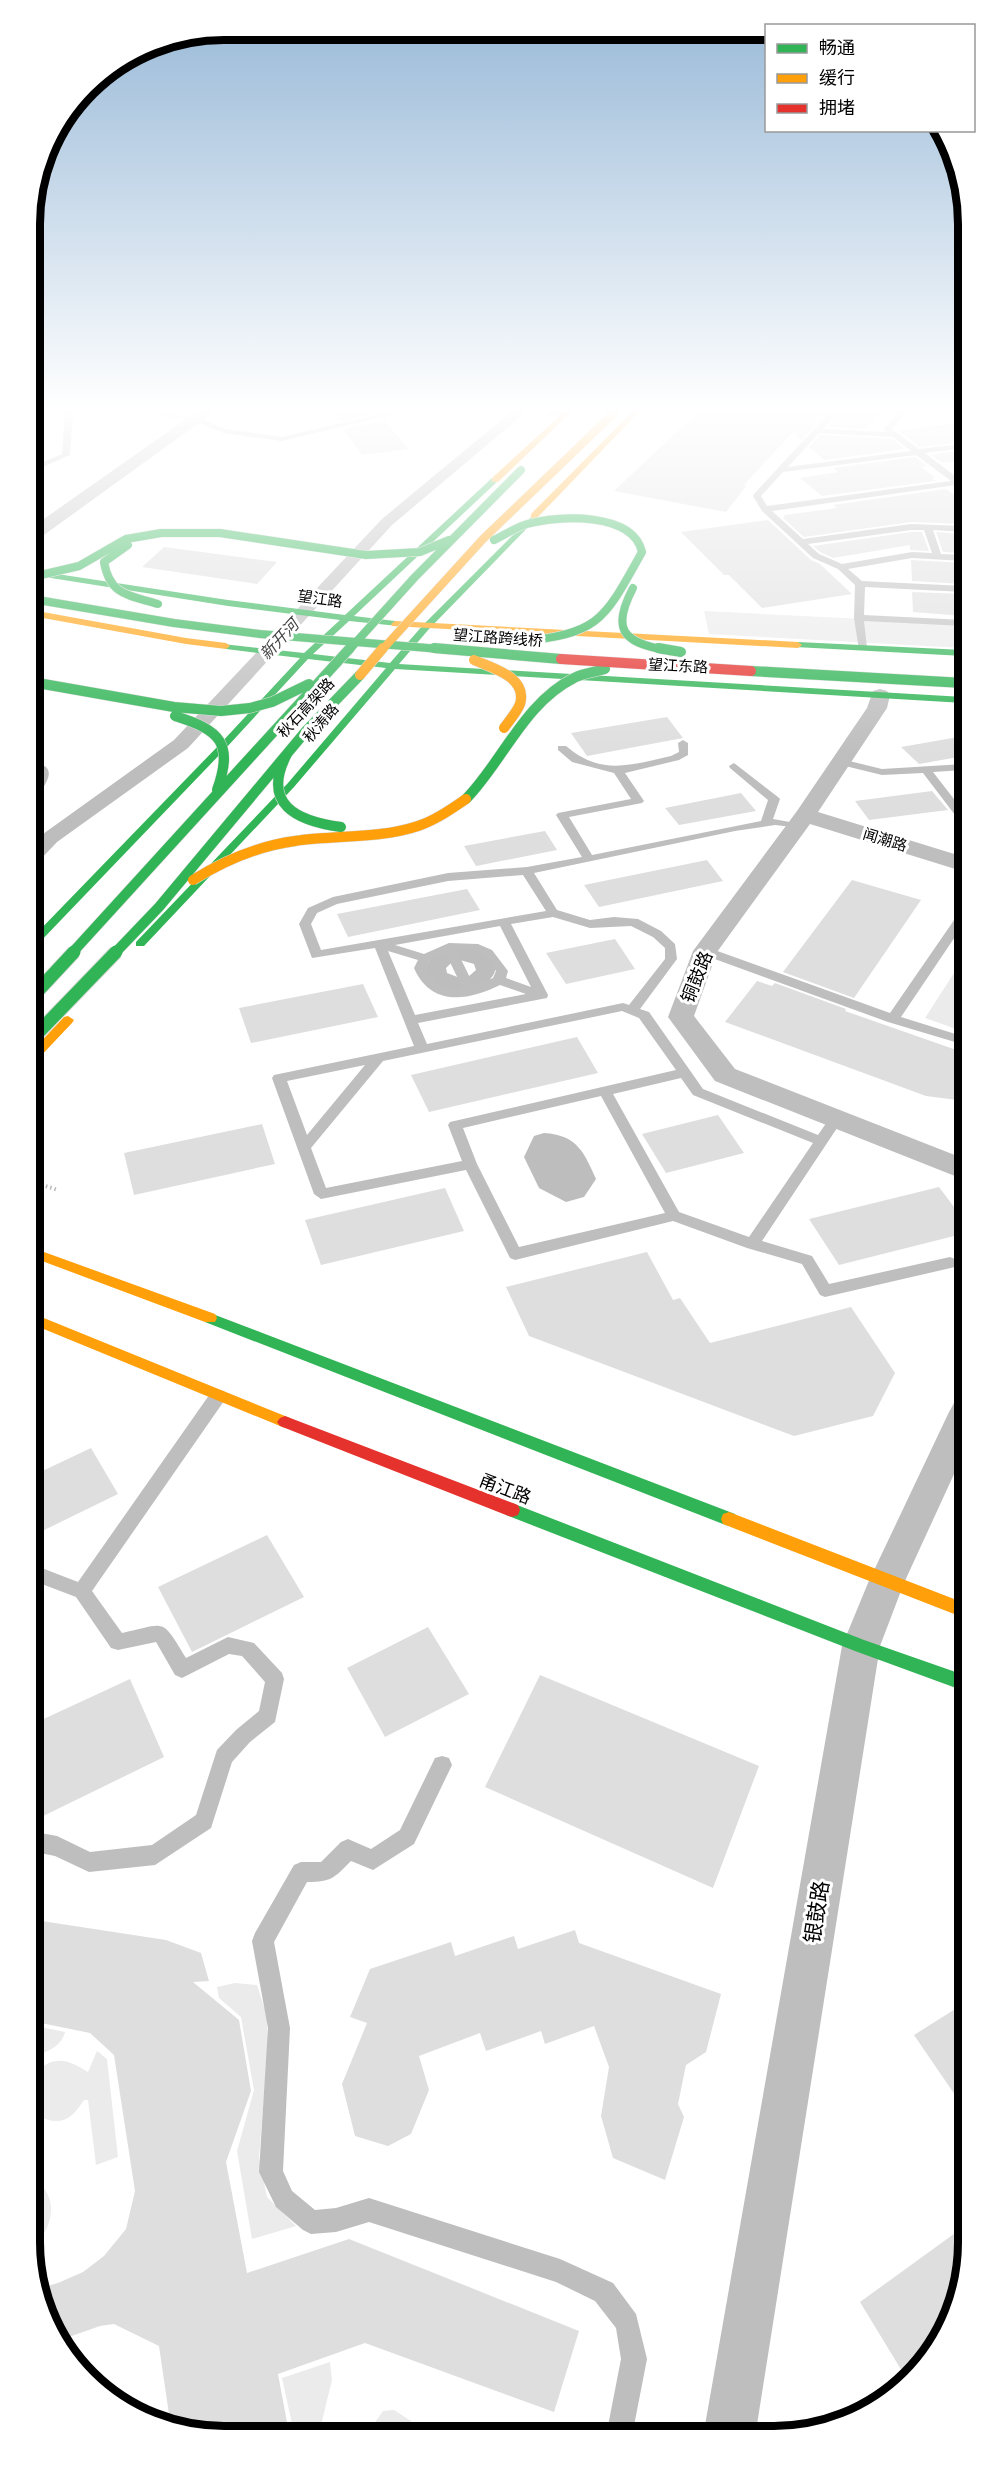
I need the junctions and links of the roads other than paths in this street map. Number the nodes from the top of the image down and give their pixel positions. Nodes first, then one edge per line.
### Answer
1 (447, 527) edge
2 (465, 527) edge
3 (498, 527) edge
4 (517, 527) edge
5 (524, 527) edge
6 (618, 527) edge
7 (630, 527) edge
8 (785, 527) edge
9 (910, 527) edge
10 (913, 527) edge
11 (928, 528) junction
12 (958, 529) edge
13 (456, 536) junction
14 (802, 542) junction
15 (481, 545) junction
16 (938, 557) junction
17 (958, 558) edge
18 (841, 567) junction
19 (41, 573) edge
20 (41, 575) edge
21 (860, 584) junction
22 (41, 587) edge
23 (958, 590) edge
24 (41, 600) edge
25 (165, 607) junction
26 (109, 612) junction
27 (383, 612) junction
28 (41, 615) edge
29 (859, 618) junction
30 (345, 619) junction
31 (41, 620) edge
32 (958, 623) edge
33 (426, 627) junction
34 (496, 643) junction
35 (419, 648) junction
36 (861, 648) junction
37 (958, 653) edge
38 (306, 656) junction
39 (736, 658) junction
40 (654, 665) junction
41 (390, 666) junction
42 (958, 669) edge
43 (328, 672) junction
44 (41, 683) edge
45 (958, 683) edge
46 (41, 691) edge
47 (880, 695) junction
48 (958, 700) edge
49 (683, 743) dead end
50 (562, 748) dead end
51 (290, 749) junction
52 (841, 762) junction
53 (734, 766) dead end
54 (958, 767) edge
55 (926, 770) junction
56 (618, 771) junction
57 (213, 796) junction
58 (958, 811) edge
59 (801, 821) junction
60 (766, 823) junction
61 (589, 859) junction
62 (958, 863) edge
63 (527, 870) junction
64 (159, 908) junction
65 (553, 913) junction
66 (504, 921) junction
67 (958, 923) edge
68 (41, 935) edge
69 (379, 944) junction
70 (449, 947) junction
71 (705, 951) junction
72 (425, 958) junction
73 (499, 980) junction
74 (41, 988) edge
75 (471, 993) junction
76 (542, 995) junction
77 (632, 1010) junction
78 (893, 1019) junction
79 (410, 1020) junction
80 (41, 1030) edge
81 (958, 1039) edge
82 (41, 1049) edge
83 (422, 1049) junction
84 (379, 1057) junction
85 (684, 1073) junction
86 (605, 1091) junction
87 (836, 1119) junction
88 (821, 1141) junction
89 (304, 1147) junction
90 (470, 1164) junction
91 (958, 1167) edge
92 (674, 1216) junction
93 (752, 1244) junction
94 (40, 1256) edge
95 (950, 1263) dead end
96 (40, 1322) edge
97 (218, 1396) junction
98 (958, 1429) edge
99 (40, 1575) edge
100 (886, 1583) junction
101 (82, 1591) junction
102 (958, 1609) edge
103 (861, 1646) junction
104 (958, 1681) edge
105 (442, 1765) dead end
106 (40, 1843) edge
107 (621, 2426) edge
108 (731, 2426) edge

1 - 30 main road
2 - 13 main road, 秋石高架路, bridge
3 - 15 main road, 秋石高架路, bridge
4 - 15 main road, bridge
5 - 33 main road, 秋涛路
6 - 34 main road, bridge
7 - 39 main road, bridge
8 - 14 lane
9 - 14 lane
10 - 11 lane
11 - 12 lane
11 - 16 lane
13 - 20 main road, bridge
13 - 27 main road, 秋石高架路, bridge
14 - 18 lane
15 - 51 main road, 秋石高架路, bridge
16 - 17 lane
16 - 18 lane
18 - 21 lane
19 - 30 main road, 望江路
21 - 23 lane
21 - 29 lane
22 - 25 main road, 望江路跨线桥, bridge
24 - 26 main road, 望江路跨线桥, bridge
25 - 27 main road, bridge
25 - 34 main road, 望江路跨线桥, bridge
26 - 31 main road, bridge
26 - 35 main road, 望江路跨线桥, bridge
27 - 43 main road, 秋石高架路, bridge
28 - 38 main road
29 - 32 lane
29 - 36 lane
30 - 33 main road, 望江路
30 - 38 main road
33 - 36 main road, 望江东路
33 - 41 main road, 秋涛路
34 - 39 main road, 望江路跨线桥, bridge
35 - 40 main road, 望江路跨线桥, bridge
35 - 51 main road, bridge
36 - 37 main road, 望江东路
38 - 41 main road
38 - 68 main road
39 - 42 main road, 望江路跨线桥
40 - 45 main road, 望江路跨线桥, bridge
40 - 64 main road, bridge
41 - 47 main road, 望江东路
41 - 82 main road, 秋涛路
43 - 44 main road, bridge
43 - 57 main road, 秋石高架路, bridge
46 - 57 main road, bridge
47 - 48 main road, 望江东路
47 - 52 street, 铜鼓路
49 - 56 lane
50 - 56 lane
51 - 64 main road, 秋石高架路, bridge
52 - 55 lane
52 - 59 street, 铜鼓路
53 - 60 lane
54 - 55 lane
55 - 58 lane
56 - 61 lane
57 - 74 main road, 秋石高架路, bridge
59 - 60 lane
59 - 62 street, 闻潮路
59 - 71 street, 铜鼓路
60 - 61 lane
61 - 63 lane
63 - 65 lane
63 - 69 lane
64 - 80 main road, 秋石高架路, bridge
65 - 66 lane
65 - 77 lane
66 - 69 lane
66 - 76 lane
67 - 78 lane
69 - 72 lane
69 - 79 lane
70 - 72 lane
70 - 73 lane
70 - 75 lane
71 - 78 lane
71 - 87 street, 铜鼓路
72 - 75 lane
73 - 75 lane
73 - 76 lane
76 - 79 lane
77 - 83 lane
77 - 85 lane
78 - 81 lane
79 - 83 lane
83 - 84 lane
84 - 89 lane
84 - 89 lane
85 - 86 lane
85 - 88 lane
86 - 90 lane
86 - 92 lane
87 - 88 lane
87 - 91 street, 铜鼓路
88 - 93 lane
89 - 90 lane
90 - 92 lane
92 - 93 lane
93 - 95 lane
94 - 100 main road
96 - 97 main road, 甬江路
97 - 101 lane
97 - 103 main road, 甬江路
98 - 100 street, 银鼓路
99 - 101 lane
100 - 102 main road
100 - 103 street, 银鼓路
101 - 106 lane
103 - 104 main road, 甬江路
103 - 108 street, 银鼓路
105 - 107 lane

